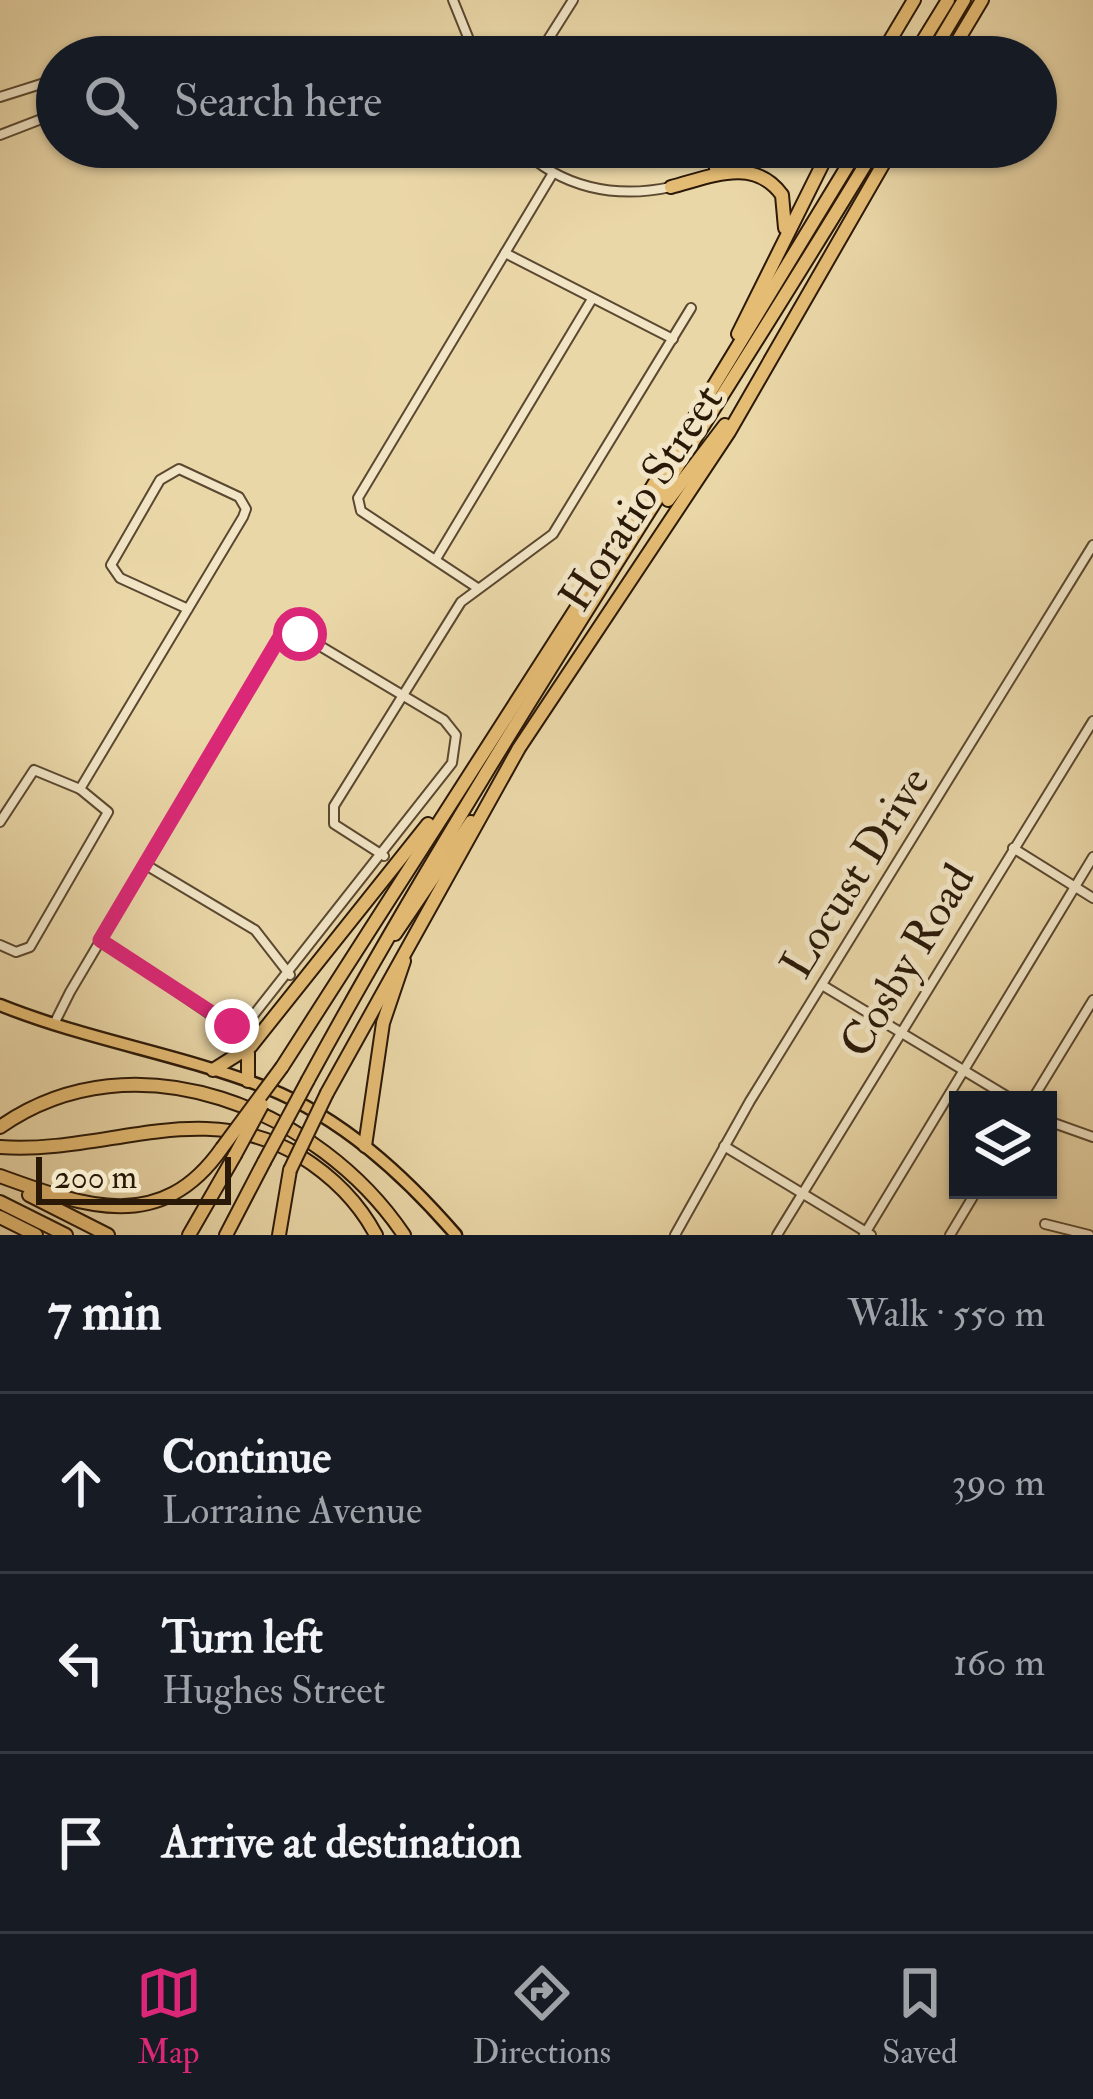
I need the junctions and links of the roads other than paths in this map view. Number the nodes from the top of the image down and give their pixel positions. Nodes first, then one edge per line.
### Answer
1 (454, 0) edge
2 (573, 0) edge
3 (914, 0) edge
4 (938, 0) edge
5 (948, 0) edge
6 (964, 0) edge
7 (982, 0) edge
8 (468, 36) edge
9 (550, 36) edge
10 (893, 36) edge
11 (922, 36) edge
12 (925, 36) edge
13 (943, 36) edge
14 (960, 36) edge
15 (36, 86) edge
16 (0, 97) edge
17 (36, 121) edge
18 (0, 135) edge
19 (548, 168) edge
20 (721, 168) edge
21 (820, 168) edge
22 (846, 168) edge
23 (863, 168) edge
24 (881, 168) edge
25 (553, 172) junction
26 (670, 187) junction
27 (780, 247) junction
28 (505, 253) junction
29 (592, 299) junction
30 (691, 308) dead end
31 (673, 339) junction
32 (768, 367) junction
33 (710, 392) junction
34 (647, 522) junction
35 (1093, 545) edge
36 (436, 559) junction
37 (476, 587) junction
38 (188, 609) junction
39 (402, 696) junction
40 (1093, 722) edge
41 (473, 766) junction
42 (504, 777) junction
43 (80, 789) junction
44 (0, 822) edge
45 (1013, 848) junction
46 (384, 856) junction
47 (1093, 857) edge
48 (146, 865) junction
49 (1075, 887) junction
50 (1093, 898) edge
51 (417, 928) junction
52 (100, 940) junction
53 (0, 945) edge
54 (365, 974) junction
55 (290, 975) junction
56 (823, 986) junction
57 (1093, 1000) edge
58 (0, 1005) edge
59 (54, 1024) junction
60 (900, 1032) junction
61 (250, 1046) junction
62 (213, 1070) junction
63 (964, 1071) junction
64 (248, 1081) junction
65 (998, 1091) edge
66 (1037, 1091) edge
67 (1057, 1124) edge
68 (0, 1127) edge
69 (1093, 1138) edge
70 (365, 1146) junction
71 (723, 1146) junction
72 (0, 1147) edge
73 (229, 1151) junction
74 (0, 1178) edge
75 (803, 1192) junction
76 (972, 1199) edge
77 (0, 1202) edge
78 (0, 1217) edge
79 (1045, 1224) dead end
80 (867, 1234) edge
81 (36, 1235) edge
82 (66, 1235) edge
83 (108, 1235) edge
84 (189, 1235) edge
85 (226, 1235) edge
86 (279, 1235) edge
87 (376, 1235) edge
88 (408, 1235) edge
89 (456, 1235) edge
90 (675, 1235) edge
91 (777, 1235) edge
92 (950, 1235) edge
93 (1089, 1235) edge

1 - 8 street
2 - 9 street
3 - 10 highway
4 - 11 highway
5 - 12 highway
6 - 13 highway
7 - 14 highway
15 - 16 street
17 - 18 street
19 - 25 street
20 - 26 highway
21 - 27 highway
22 - 33 highway
23 - 34 highway
24 - 32 highway, Horatio Street
25 - 26 street
25 - 28 street
26 - 27 highway
27 - 33 highway
28 - 29 street
28 - 36 street
29 - 31 street
29 - 36 street
30 - 31 street
31 - 37 street
32 - 34 highway
32 - 42 highway, Horatio Street
33 - 41 highway
34 - 54 highway
35 - 56 street, Locust Drive
36 - 37 street
37 - 39 street
38 - 38 street
38 - 43 street
39 - 46 street
39 - 46 street
39 - 48 street
40 - 45 street, Cosby Road
41 - 61 highway
41 - 73 highway, bridge
42 - 51 highway, Horatio Street
42 - 54 highway
43 - 44 street
43 - 53 street
45 - 49 street
45 - 60 street, Cosby Road
46 - 55 street
47 - 49 street
48 - 52 street
48 - 55 street
49 - 50 street
49 - 63 street
51 - 70 highway
51 - 86 highway, bridge
52 - 55 street
52 - 59 street
54 - 85 highway, bridge
56 - 60 street
56 - 71 street, Locust Drive
57 - 66 street
58 - 59 main road
59 - 62 main road
60 - 63 street
60 - 75 street, Cosby Road
61 - 62 highway
61 - 64 highway
62 - 64 main road
63 - 65 street
63 - 80 street
64 - 70 main road
67 - 69 street
68 - 88 highway
70 - 89 main road
71 - 75 street
71 - 90 street, Locust Drive
72 - 87 highway
73 - 74 highway
73 - 84 highway
74 - 83 highway
75 - 80 street
75 - 91 street, Cosby Road
76 - 92 street
77 - 82 highway
78 - 81 highway
79 - 93 street

